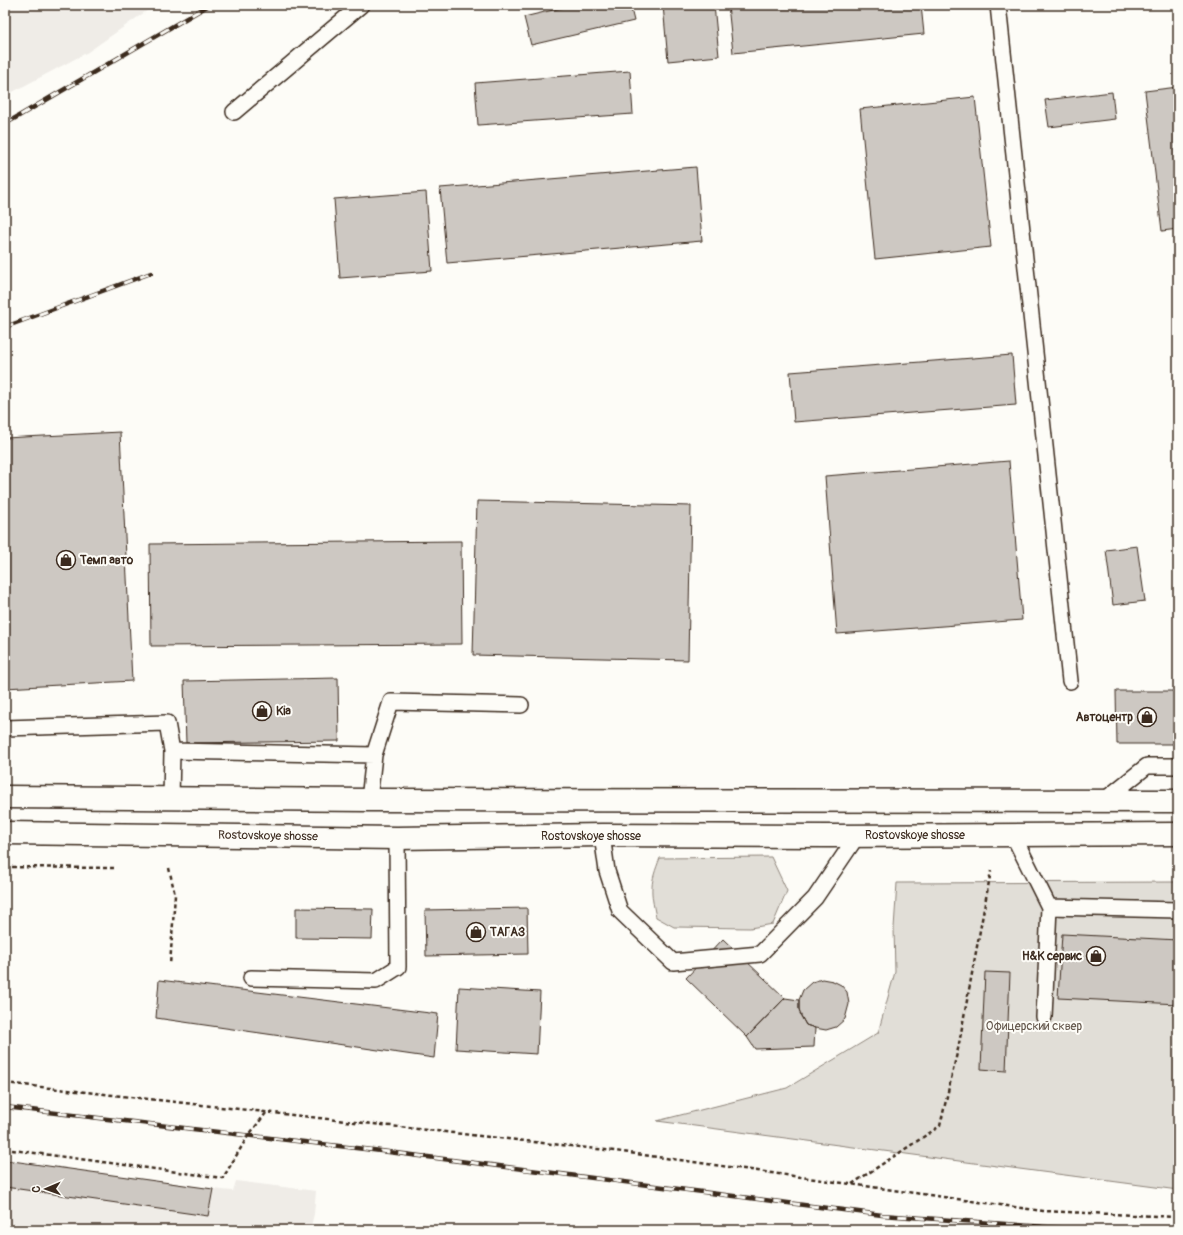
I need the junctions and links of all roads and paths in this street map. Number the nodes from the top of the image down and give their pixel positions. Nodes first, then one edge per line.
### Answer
1 (362, 5) edge
2 (998, 5) edge
3 (234, 112) dead end
4 (1070, 681) dead end
5 (521, 705) dead end
6 (5, 728) edge
7 (172, 751) junction
8 (374, 755) junction
9 (1178, 766) edge
10 (5, 797) edge
11 (171, 799) junction
12 (369, 800) junction
13 (1178, 801) edge
14 (1102, 802) junction
15 (5, 833) edge
16 (171, 834) junction
17 (1178, 834) edge
18 (602, 835) junction
19 (1013, 835) junction
20 (857, 836) junction
21 (397, 838) junction
22 (5, 867) edge
23 (115, 868) dead end
24 (169, 868) dead end
25 (990, 871) dead end
26 (1049, 907) junction
27 (1178, 910) edge
28 (170, 965) dead end
29 (251, 978) dead end
30 (1044, 1017) dead end
31 (5, 1083) edge
32 (266, 1112) junction
33 (5, 1149) edge
34 (852, 1184) junction
35 (1178, 1217) edge

1 - 3 lane
2 - 4 lane
5 - 8 lane
6 - 7 lane
7 - 8 lane
7 - 11 lane
8 - 12 lane
9 - 14 lane
10 - 11 main road
11 - 12 main road
11 - 16 main road
12 - 14 main road
13 - 14 main road
15 - 16 main road, Rostovskoye shosse
16 - 21 main road, Rostovskoye shosse
17 - 19 main road, Rostovskoye shosse
18 - 20 main road, Rostovskoye shosse
18 - 20 lane
18 - 21 main road, Rostovskoye shosse
19 - 20 main road, Rostovskoye shosse
19 - 26 lane
21 - 29 lane
22 - 23 path
24 - 28 path
25 - 34 path
26 - 27 lane
26 - 30 lane
31 - 32 path
32 - 33 path
32 - 34 path
34 - 35 path

